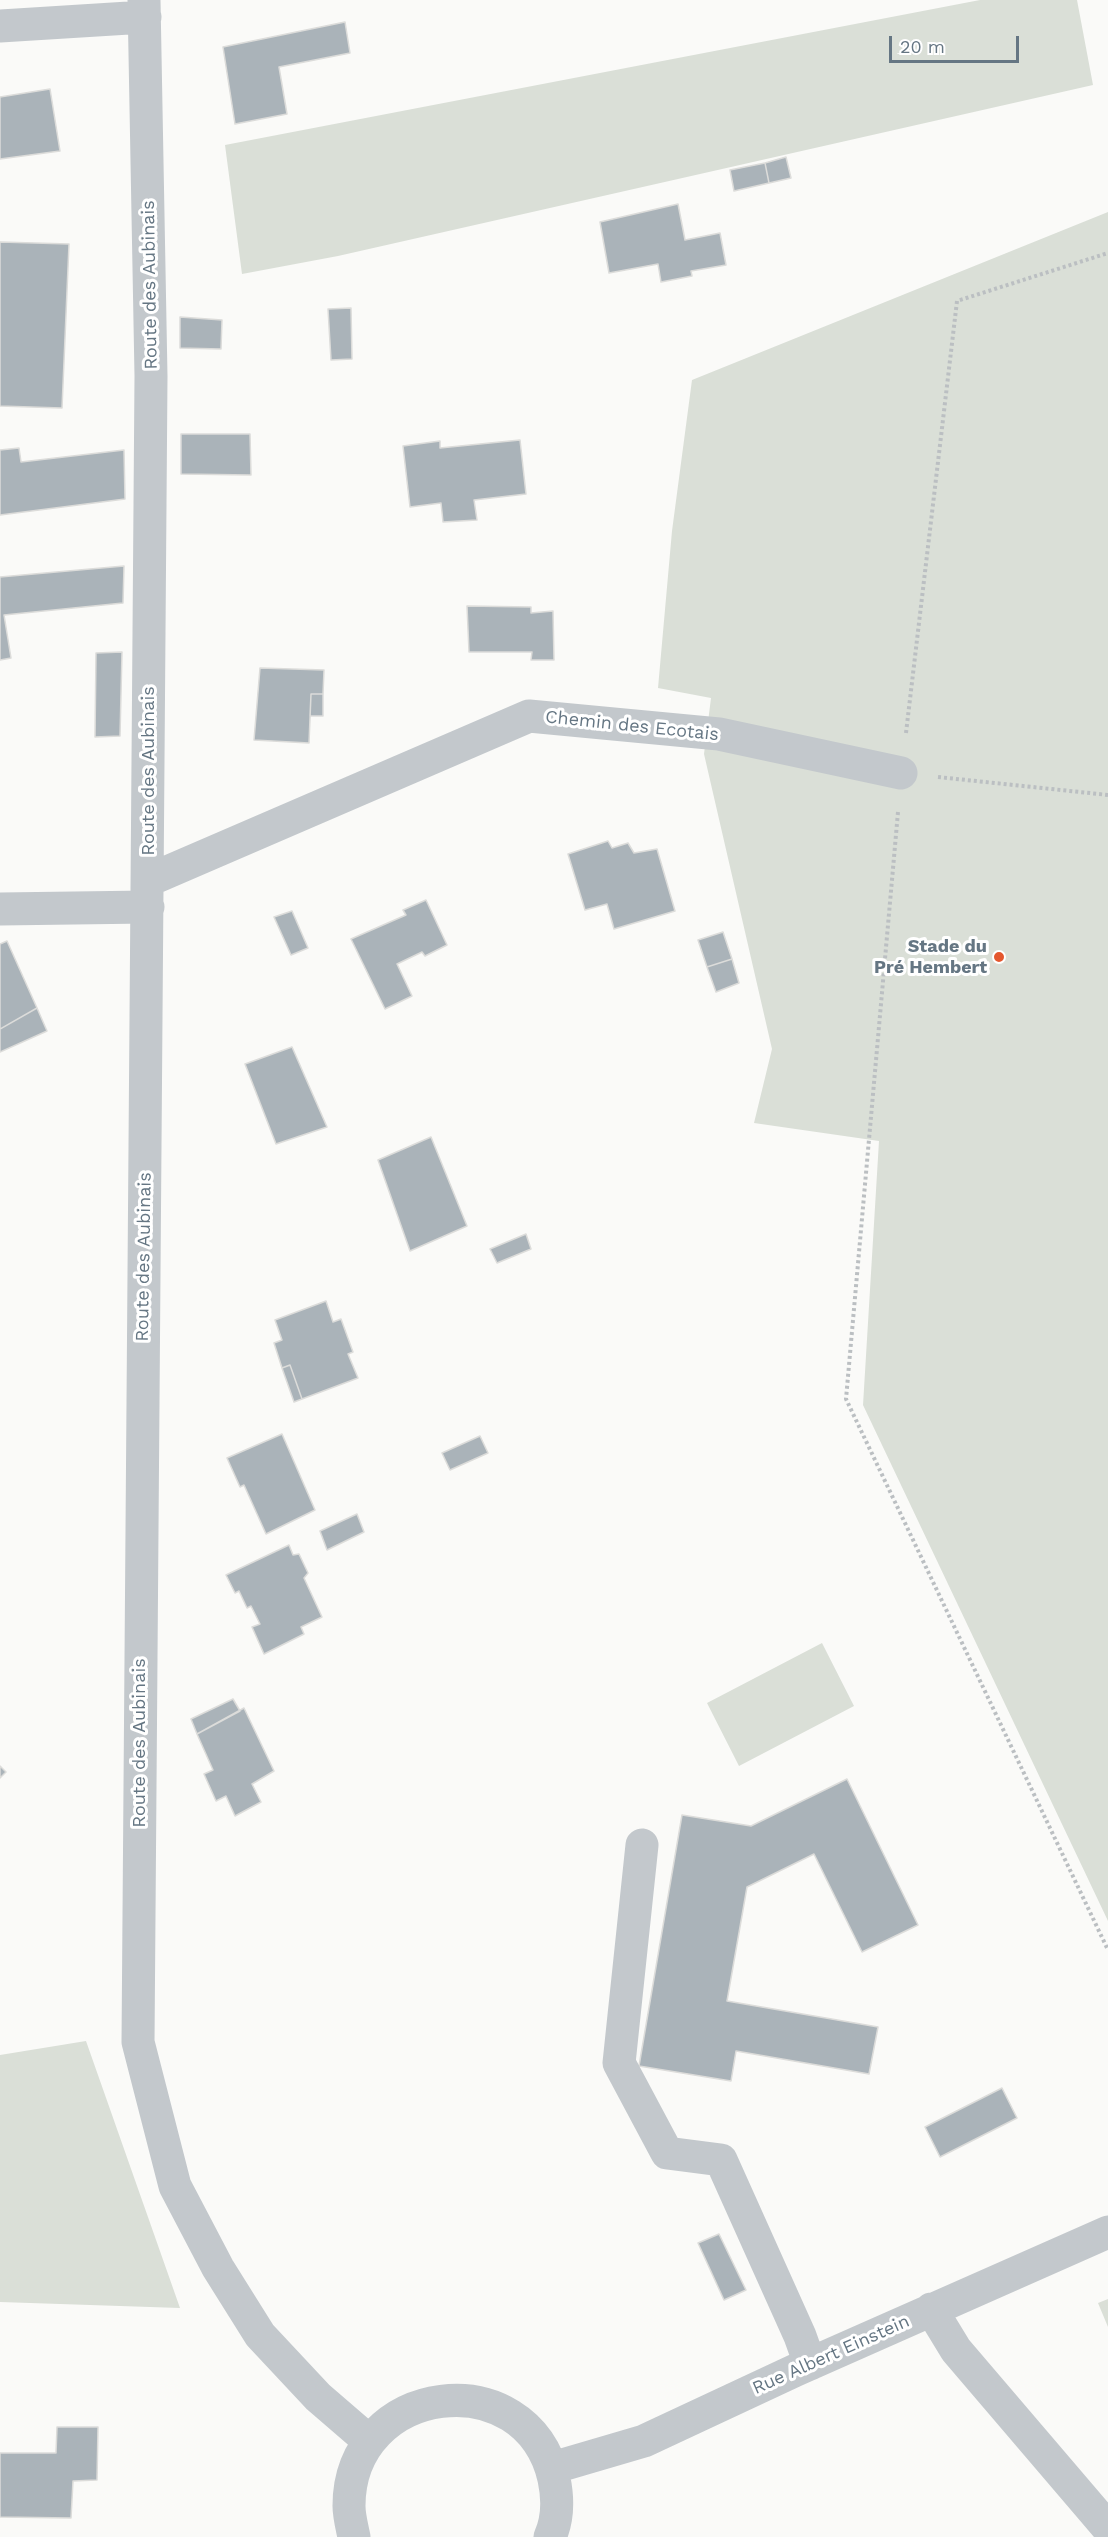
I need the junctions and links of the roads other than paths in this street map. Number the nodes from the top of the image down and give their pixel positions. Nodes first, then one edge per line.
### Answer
1 (145, 8) edge
2 (0, 26) edge
3 (901, 773) road end
4 (149, 894) junction
5 (0, 909) edge
6 (642, 1845) dead end
7 (1108, 2232) edge
8 (931, 2309) junction
9 (810, 2364) junction
10 (369, 2441) junction
11 (552, 2468) junction
12 (1108, 2528) edge
13 (354, 2537) edge
14 (550, 2537) edge

1 - 2 street
1 - 4 street, Route des Aubinais
3 - 4 street, Chemin des Ecotais
4 - 5 street
4 - 10 street, Route des Aubinais
6 - 9 street
7 - 8 street, Rue Albert Einstein
8 - 9 street, Rue Albert Einstein
8 - 12 street
9 - 11 street, Rue Albert Einstein
10 - 11 street
10 - 13 street
11 - 14 street

